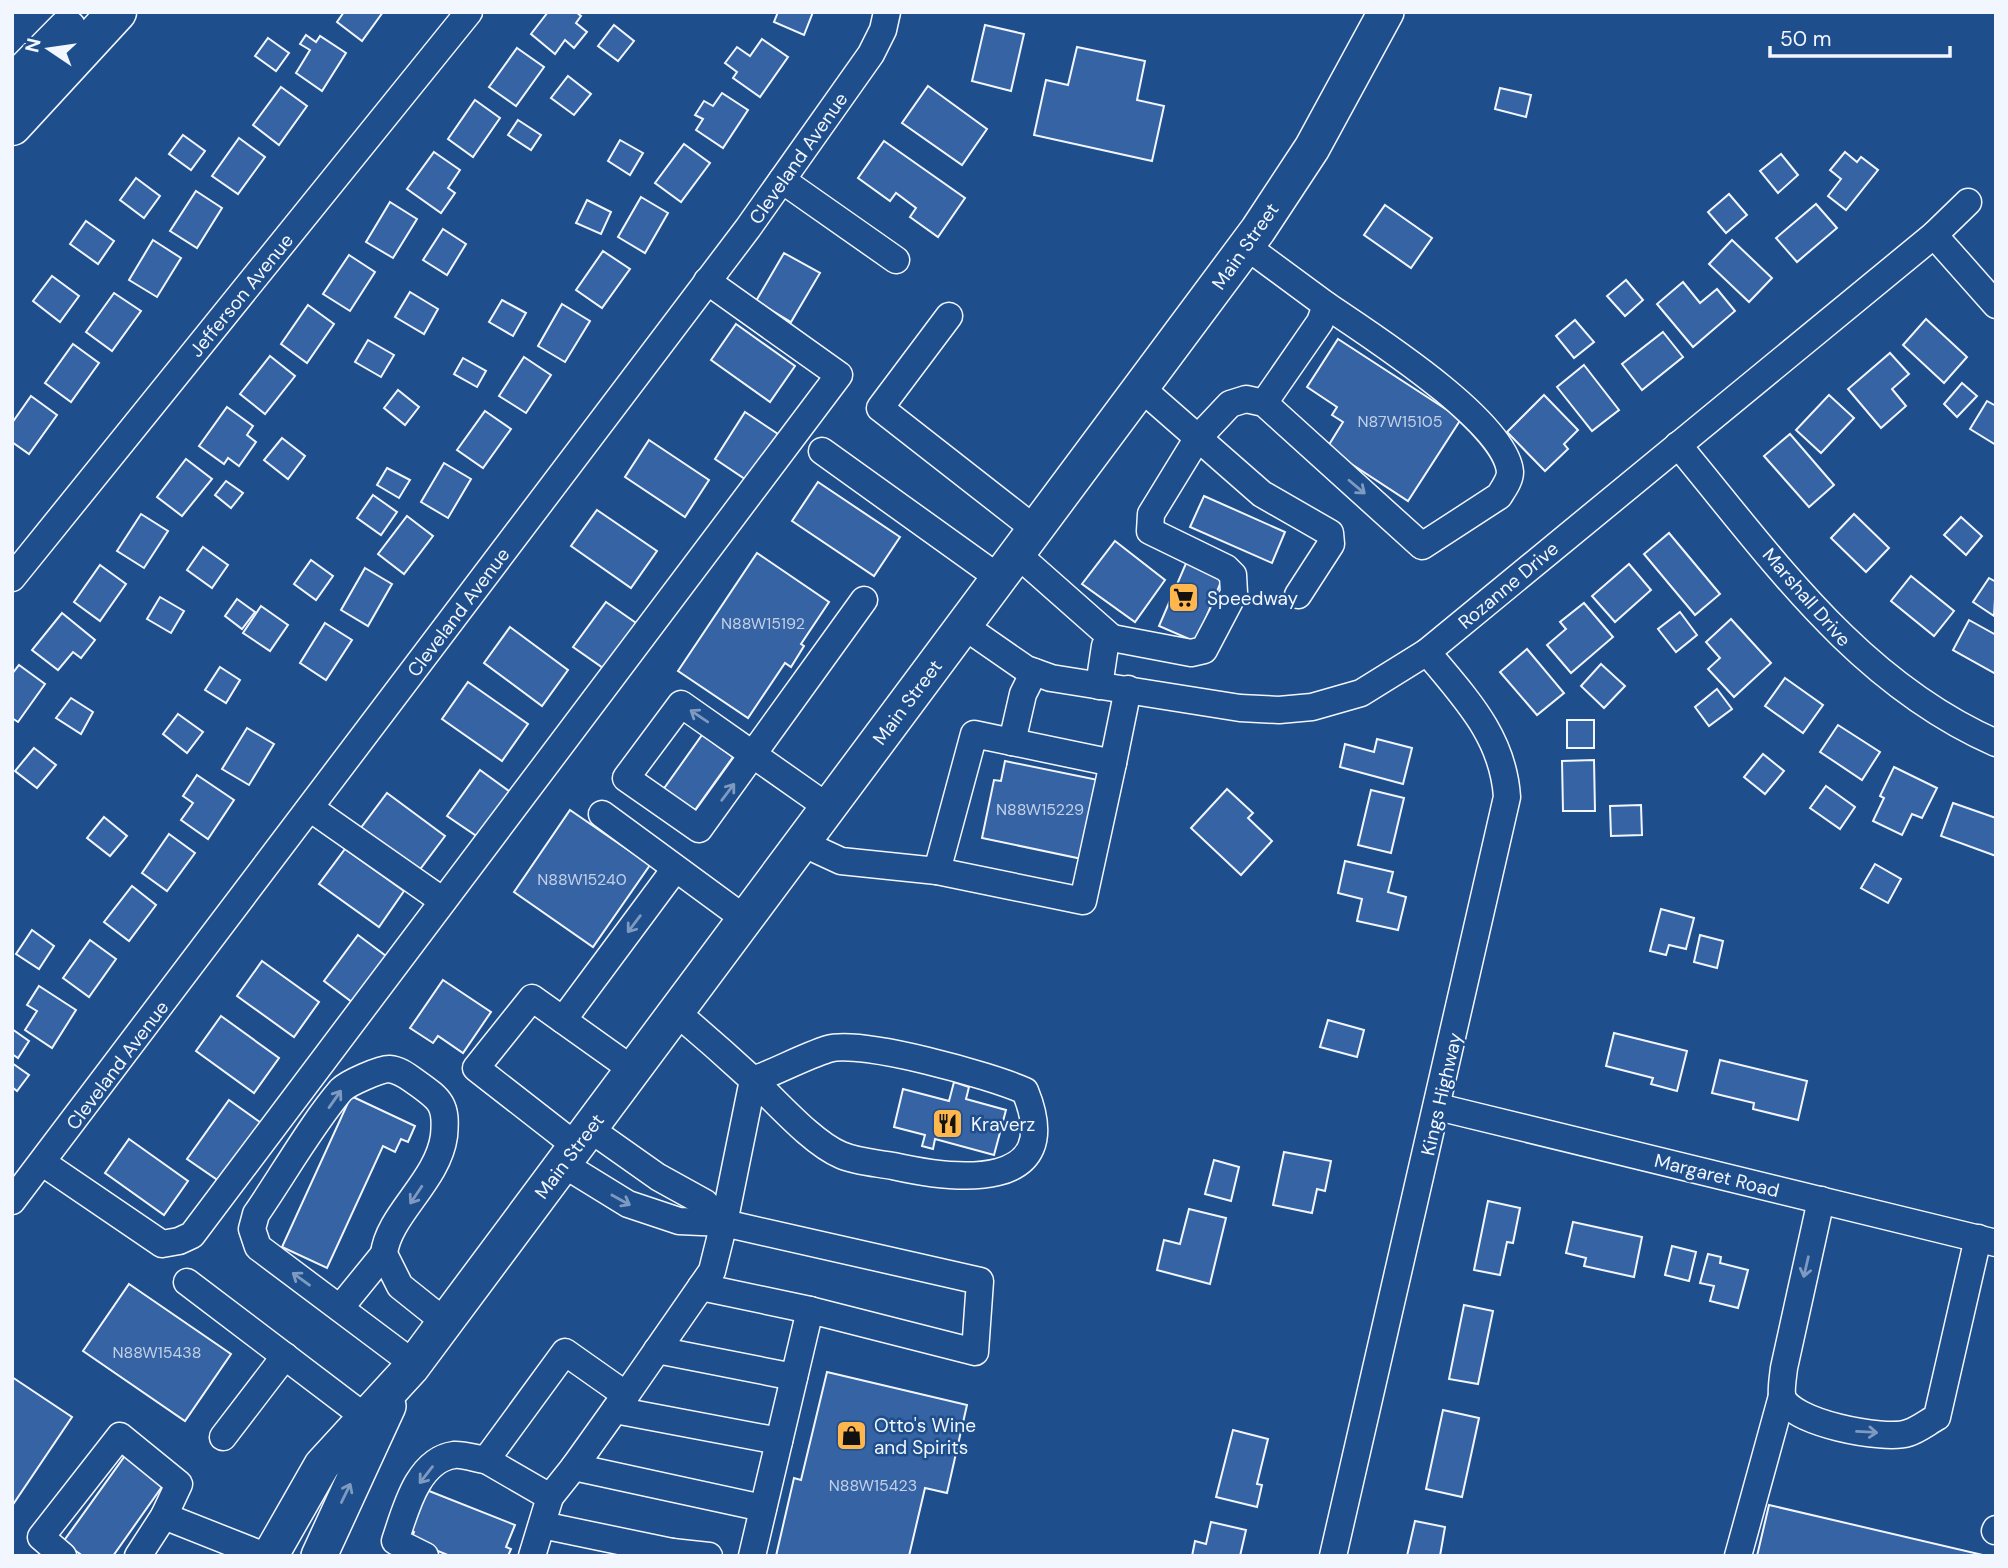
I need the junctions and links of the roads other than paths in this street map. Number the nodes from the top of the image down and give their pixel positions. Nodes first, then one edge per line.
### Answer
1 (83, 12) edge
2 (117, 12) edge
3 (469, 12) edge
4 (887, 12) edge
5 (1386, 12) edge
6 (12, 85) edge
7 (12, 126) edge
8 (782, 180) junction
9 (1968, 202) dead end
10 (1934, 234) junction
11 (1246, 246) junction
12 (897, 260) dead end
13 (707, 281) junction
14 (1325, 305) junction
15 (1996, 305) edge
16 (949, 316) dead end
17 (1141, 388) junction
18 (1264, 403) junction
19 (1197, 439) junction
20 (1678, 445) junction
21 (822, 451) dead end
22 (1018, 554) junction
23 (12, 578) edge
24 (1298, 594) dead end
25 (864, 600) dead end
26 (964, 626) junction
27 (1112, 638) junction
28 (1427, 652) junction
29 (1034, 672) junction
30 (1099, 685) junction
31 (1128, 689) junction
32 (1012, 742) junction
33 (1996, 743) edge
34 (756, 754) junction
35 (1113, 763) junction
36 (310, 808) junction
37 (828, 808) junction
38 (602, 814) dead end
39 (802, 843) junction
40 (675, 869) junction
41 (937, 871) junction
42 (443, 901) junction
43 (746, 919) junction
44 (676, 1012) junction
45 (563, 1020) junction
46 (633, 1070) junction
47 (753, 1080) junction
48 (1438, 1107) junction
49 (576, 1147) junction
50 (43, 1163) junction
51 (1821, 1200) junction
52 (12, 1201) edge
53 (724, 1223) junction
54 (1987, 1240) edge
55 (384, 1254) junction
56 (187, 1282) dead end
57 (701, 1287) junction
58 (340, 1308) junction
59 (810, 1310) junction
60 (445, 1322) junction
61 (657, 1350) junction
62 (285, 1356) junction
63 (409, 1369) junction
64 (794, 1377) junction
65 (1782, 1396) junction
66 (621, 1402) junction
67 (371, 1421) junction
68 (223, 1437) dead end
69 (779, 1441) junction
70 (486, 1460) junction
71 (574, 1466) junction
72 (550, 1497) junction
73 (763, 1508) junction
74 (164, 1516) junction
75 (542, 1525) junction
76 (324, 1554) edge
77 (671, 1554) edge
78 (63, 1556) edge
79 (138, 1556) edge
80 (265, 1556) edge
81 (270, 1556) edge
82 (425, 1556) edge
83 (533, 1556) edge
84 (709, 1556) edge
85 (752, 1556) edge
86 (1333, 1556) edge
87 (1738, 1556) edge

1 - 6 highway
2 - 7 highway
3 - 23 street, Jefferson Avenue
4 - 8 street, Cleveland Avenue
5 - 11 main road, Main Street
8 - 12 street
8 - 13 street, Cleveland Avenue
9 - 10 street, Rozanne Drive
10 - 15 street
10 - 20 street, Rozanne Drive
11 - 14 street
11 - 17 main road, Main Street
13 - 36 street, Cleveland Avenue
13 - 42 street
14 - 18 street
18 -> 14 street
16 - 22 street
17 - 19 street
17 - 22 main road, Main Street
18 - 19 street
19 - 24 street
19 - 27 street
20 - 28 street, Rozanne Drive
20 - 33 street, Marshall Drive
21 - 22 street
22 - 26 main road, Main Street
22 - 27 street
25 - 34 street
26 - 29 street, Rozanne Drive
26 - 37 main road, Main Street
27 - 30 street
28 - 31 street, Rozanne Drive
28 - 48 street, Kings Highway
29 - 30 street, Rozanne Drive
29 - 32 street
30 - 31 street, Rozanne Drive
31 - 35 street
32 - 35 street
32 - 41 street
34 -> 34 street
34 - 37 street
35 - 41 street
36 - 42 street
36 - 50 street, Cleveland Avenue
37 - 39 main road, Main Street
38 - 40 street
39 - 41 street
39 - 43 main road, Main Street
40 - 43 street
40 -> 45 street
42 - 50 street
43 - 44 main road, Main Street
44 - 46 main road, Main Street
44 - 47 street
45 - 46 street
45 - 49 street
46 - 49 main road, Main Street
47 - 47 street
47 - 53 street
48 - 51 street, Margaret Road
48 - 86 street, Kings Highway
49 - 53 street
49 -> 53 street
49 - 60 main road, Main Street
50 - 52 street, Cleveland Avenue
51 - 54 street, Margaret Road
51 -> 65 street
53 - 57 street
53 - 59 street
65 -> 54 street
55 - 58 street
58 -> 55 street
55 - 60 street
56 - 62 street
57 - 59 street
57 - 61 street
58 - 63 street
59 - 64 street
60 - 63 main road, Main Street
61 - 64 street
61 - 66 street
62 - 67 street
62 - 68 street
63 - 67 main road, Main Street
64 - 69 street
65 - 87 street
66 - 69 street
66 - 70 street
66 - 71 street
76 -> 67 main road, Main Street
67 - 81 main road, Main Street
69 - 73 street
70 - 72 street
70 -> 82 street
71 - 72 street
71 - 73 street
72 - 75 street
73 - 85 street
74 - 78 street
74 - 79 street
74 - 80 street
75 - 77 street
75 - 83 street
77 - 84 street

